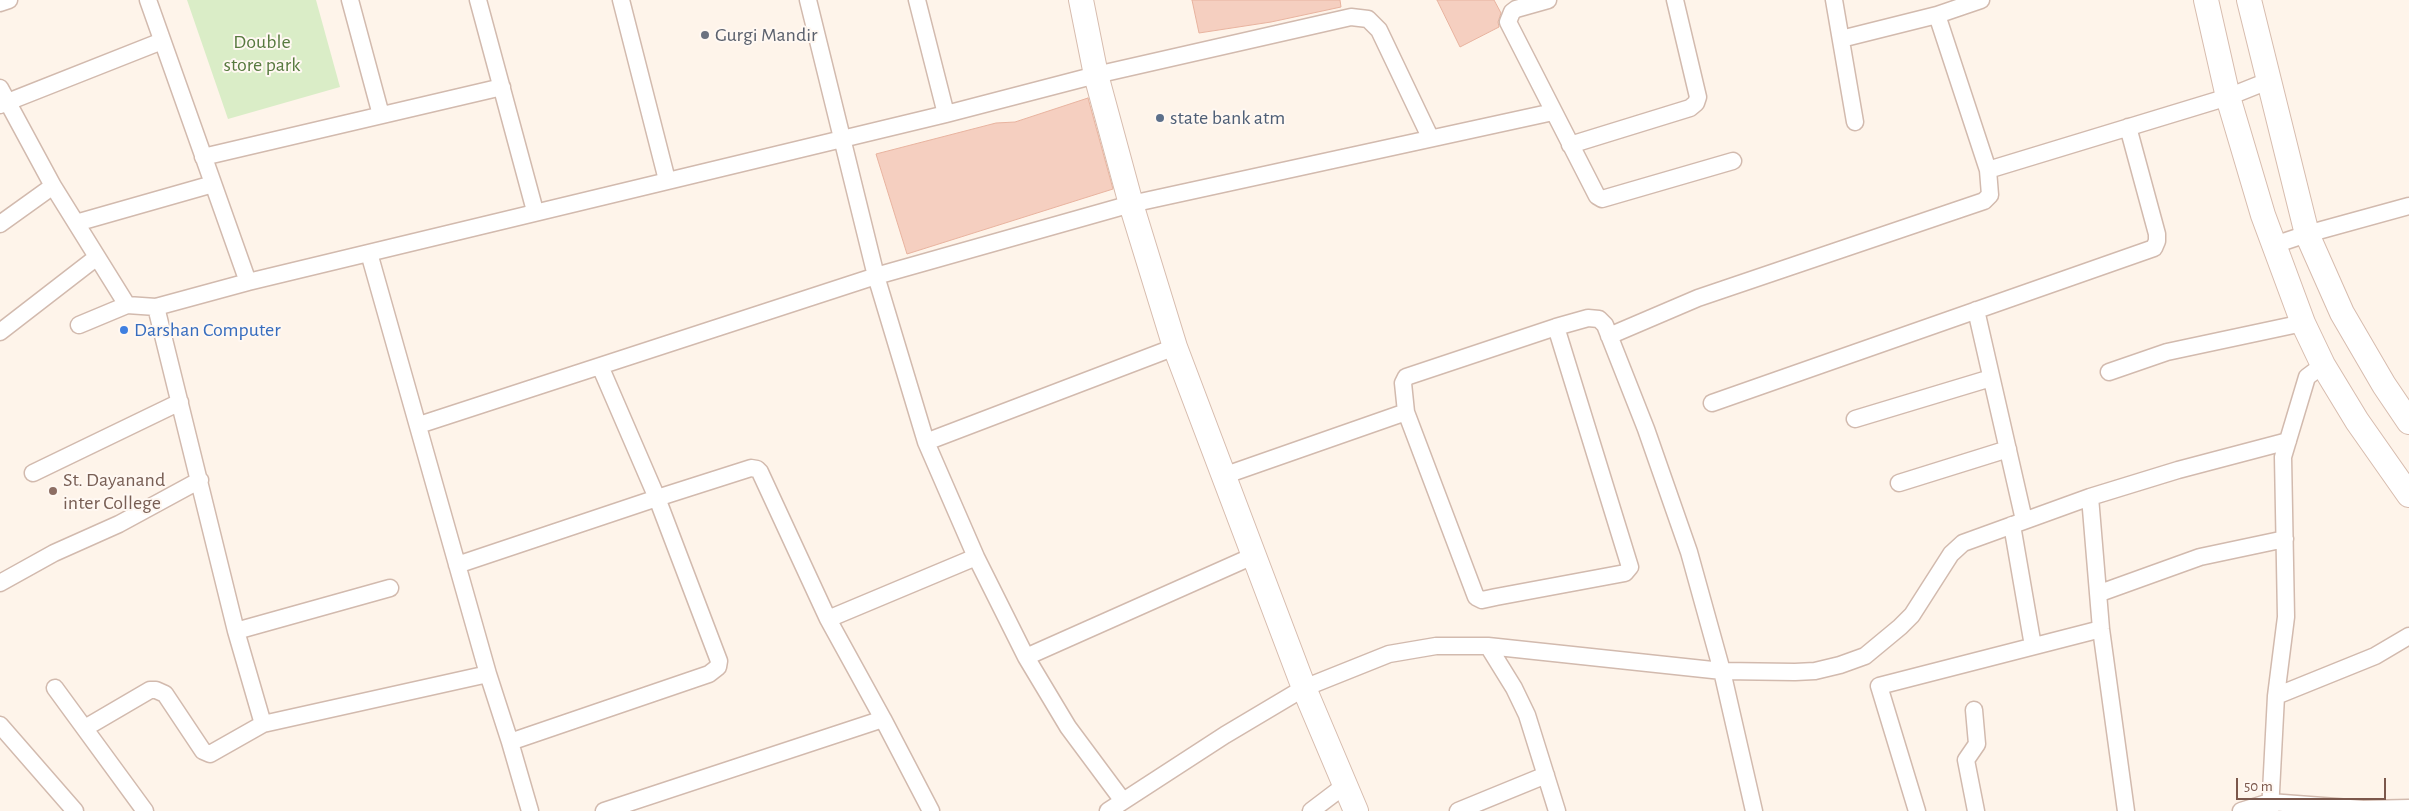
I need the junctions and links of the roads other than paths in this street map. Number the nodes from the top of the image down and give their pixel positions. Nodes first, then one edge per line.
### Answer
1 (9, 0) edge
2 (148, 0) edge
3 (350, 0) edge
4 (478, 0) edge
5 (621, 0) edge
6 (808, 0) edge
7 (917, 0) edge
8 (1080, 0) edge
9 (1548, 0) edge
10 (1674, 0) edge
11 (1834, 0) edge
12 (1981, 0) edge
13 (2206, 0) edge
14 (2249, 0) edge
15 (0, 3) edge
16 (1937, 15) junction
17 (1841, 39) junction
18 (162, 41) junction
19 (1096, 75) junction
20 (2268, 81) junction
21 (502, 88) junction
22 (2228, 97) junction
23 (2, 99) edge
24 (1553, 112) junction
25 (946, 114) junction
26 (381, 116) junction
27 (1855, 122) dead end
28 (2128, 127) junction
29 (1430, 137) junction
30 (840, 138) junction
31 (1570, 145) junction
32 (203, 157) junction
33 (1733, 161) dead end
34 (1988, 170) junction
35 (667, 180) junction
36 (213, 184) junction
37 (53, 186) junction
38 (1131, 204) junction
39 (2409, 206) edge
40 (535, 211) junction
41 (76, 223) junction
42 (0, 224) edge
43 (2307, 234) junction
44 (2274, 246) junction
45 (369, 253) junction
46 (97, 257) junction
47 (876, 276) junction
48 (248, 282) junction
49 (127, 305) junction
50 (156, 307) junction
51 (1976, 310) junction
52 (2303, 323) junction
53 (79, 325) dead end
54 (1556, 327) junction
55 (0, 332) edge
56 (1609, 336) junction
57 (1176, 347) junction
58 (2323, 365) junction
59 (600, 366) junction
60 (2109, 372) dead end
61 (1992, 378) junction
62 (180, 402) junction
63 (1712, 403) dead end
64 (1406, 412) junction
65 (1854, 419) dead end
66 (2409, 422) edge
67 (419, 425) junction
68 (2288, 441) junction
69 (926, 442) junction
70 (2008, 450) junction
71 (33, 473) dead end
72 (1223, 476) junction
73 (200, 480) junction
74 (1899, 483) dead end
75 (2409, 494) edge
76 (657, 498) junction
77 (2090, 498) junction
78 (2018, 522) junction
79 (2285, 539) junction
80 (1253, 556) junction
81 (976, 557) junction
82 (458, 564) junction
83 (0, 583) edge
84 (390, 588) dead end
85 (2100, 593) junction
86 (828, 619) junction
87 (2101, 629) junction
88 (236, 631) junction
89 (2409, 636) edge
90 (1488, 646) junction
91 (2033, 646) junction
92 (1026, 657) junction
93 (1722, 671) junction
94 (488, 674) junction
95 (55, 688) dead end
96 (1304, 688) junction
97 (2276, 696) junction
98 (1974, 710) dead end
99 (883, 719) junction
100 (263, 724) junction
101 (0, 725) edge
102 (84, 728) junction
103 (510, 742) junction
104 (1546, 775) junction
105 (1344, 786) junction
106 (1123, 801) junction
107 (2270, 806) edge
108 (2409, 808) edge
109 (75, 811) edge
110 (145, 811) edge
111 (530, 811) edge
112 (604, 811) edge
113 (931, 811) edge
114 (1108, 811) edge
115 (1311, 811) edge
116 (1356, 811) edge
117 (1458, 811) edge
118 (1557, 811) edge
119 (1754, 811) edge
120 (1917, 811) edge
121 (1976, 811) edge
122 (2126, 811) edge
123 (2241, 811) edge

1 - 15 street
2 - 18 street
3 - 26 street
4 - 21 street
5 - 35 street
6 - 30 street
7 - 25 street
8 - 19 main road
9 - 24 street
10 - 31 street
11 - 17 street
12 - 16 street
13 - 22 main road
14 - 20 main road
16 - 17 street
16 - 34 street
17 - 27 street
18 - 23 street
18 - 32 street
19 - 25 street
19 - 29 street
19 - 38 main road
20 - 22 street
20 - 43 main road
21 - 26 street
21 - 40 street
22 - 28 street
22 - 44 main road
23 - 37 street
24 - 29 street
24 - 31 street
25 - 30 street
26 - 32 street
28 - 34 street
28 - 51 street
29 - 38 street
30 - 35 street
30 - 47 street
31 - 33 street
32 - 36 street
34 - 56 street
35 - 40 street
36 - 41 street
36 - 48 street
37 - 41 street
37 - 42 street
38 - 47 street
38 - 57 main road
39 - 43 street
40 - 45 street
41 - 46 street
43 - 44 street
43 - 66 main road
44 - 52 main road
45 - 48 street
45 - 67 street
46 - 49 street
46 - 55 street
47 - 59 street
47 - 69 street
48 - 50 street
49 - 50 street
49 - 53 street
50 - 62 street
51 - 61 street
51 - 63 street
52 - 58 main road
52 - 60 street
54 - 56 street
54 - 64 street
54 - 64 street
56 - 93 street
57 - 69 street
57 - 72 main road
58 - 68 street
58 - 75 main road
59 - 67 street
59 - 76 street
61 - 65 street
61 - 70 street
62 - 71 street
62 - 73 street
64 - 72 street
67 - 82 street
68 - 77 street
68 - 79 street
69 - 81 street
70 - 74 street
70 - 78 street
72 - 80 main road
73 - 83 street
73 - 88 street
76 - 82 street
76 - 86 street
76 - 103 street
77 - 78 street
77 - 85 street
78 - 91 street
78 - 93 street
79 - 85 street
79 - 97 street
80 - 92 street
80 - 96 main road
81 - 86 street
81 - 92 street
82 - 94 street
84 - 88 street
85 - 87 street
86 - 99 street
87 - 91 street
87 - 122 street
88 - 100 street
89 - 97 street
90 - 93 street
90 - 96 street
90 - 104 street
91 - 120 street
92 - 106 street
93 - 119 street
94 - 100 street
94 - 103 street
95 - 102 street
96 - 105 main road
96 - 106 street
97 - 107 street
98 - 121 street
99 - 112 street
99 - 113 street
100 - 102 street
101 - 109 street
102 - 110 street
103 - 111 street
104 - 117 street
104 - 118 street
105 - 115 street
105 - 116 main road
106 - 114 street
107 - 108 street
107 - 123 street

